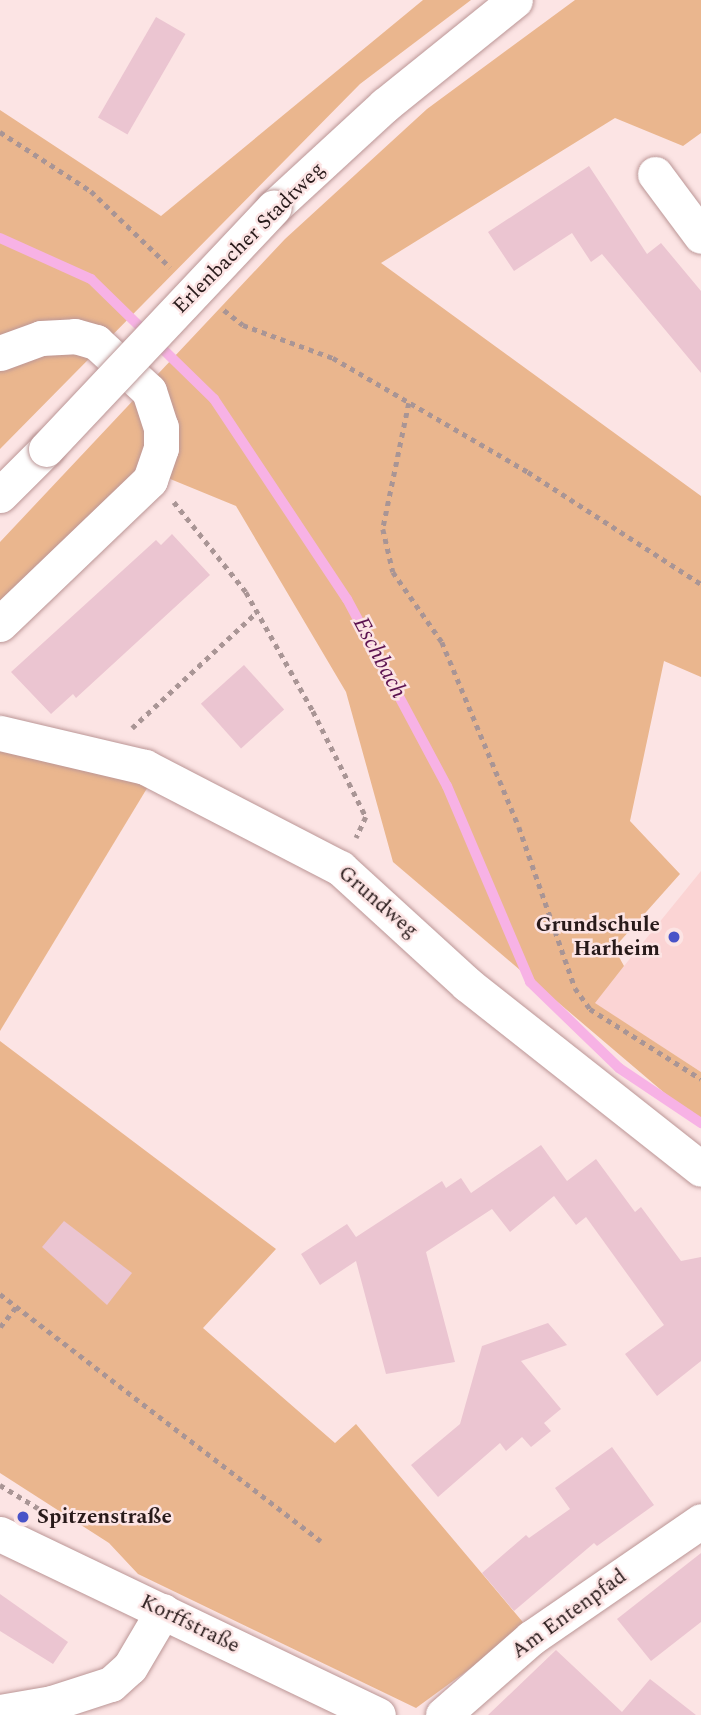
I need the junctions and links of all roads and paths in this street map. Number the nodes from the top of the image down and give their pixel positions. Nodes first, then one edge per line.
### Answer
1 (515, 0) edge
2 (0, 132) edge
3 (655, 174) dead end
4 (701, 236) edge
5 (178, 273) dead end
6 (221, 308) dead end
7 (0, 353) edge
8 (409, 402) junction
9 (150, 481) junction
10 (0, 495) edge
11 (701, 584) edge
12 (257, 612) junction
13 (0, 624) edge
14 (0, 733) edge
15 (103, 755) junction
16 (340, 868) junction
17 (701, 1079) edge
18 (701, 1169) edge
19 (0, 1294) edge
20 (17, 1306) junction
21 (0, 1327) edge
22 (701, 1521) edge
23 (0, 1534) edge
24 (321, 1541) dead end
25 (163, 1611) junction
26 (0, 1712) edge
27 (378, 1715) edge
28 (443, 1715) edge

1 - 10 street, Erlenbacher Stadtweg, bridge
2 - 5 path
3 - 4 street
6 - 8 path
7 - 9 street
8 - 11 path
8 - 17 path
9 - 12 path
9 - 13 street
12 - 15 path
12 - 16 path
14 - 15 street, Grundweg
15 - 16 street, Grundweg
16 - 18 street, Grundweg
19 - 20 path
20 - 21 path
20 - 24 path
22 - 28 street, Am Entenpfad
23 - 25 street, Korffstraße
25 - 26 street
25 - 27 street, Korffstraße

